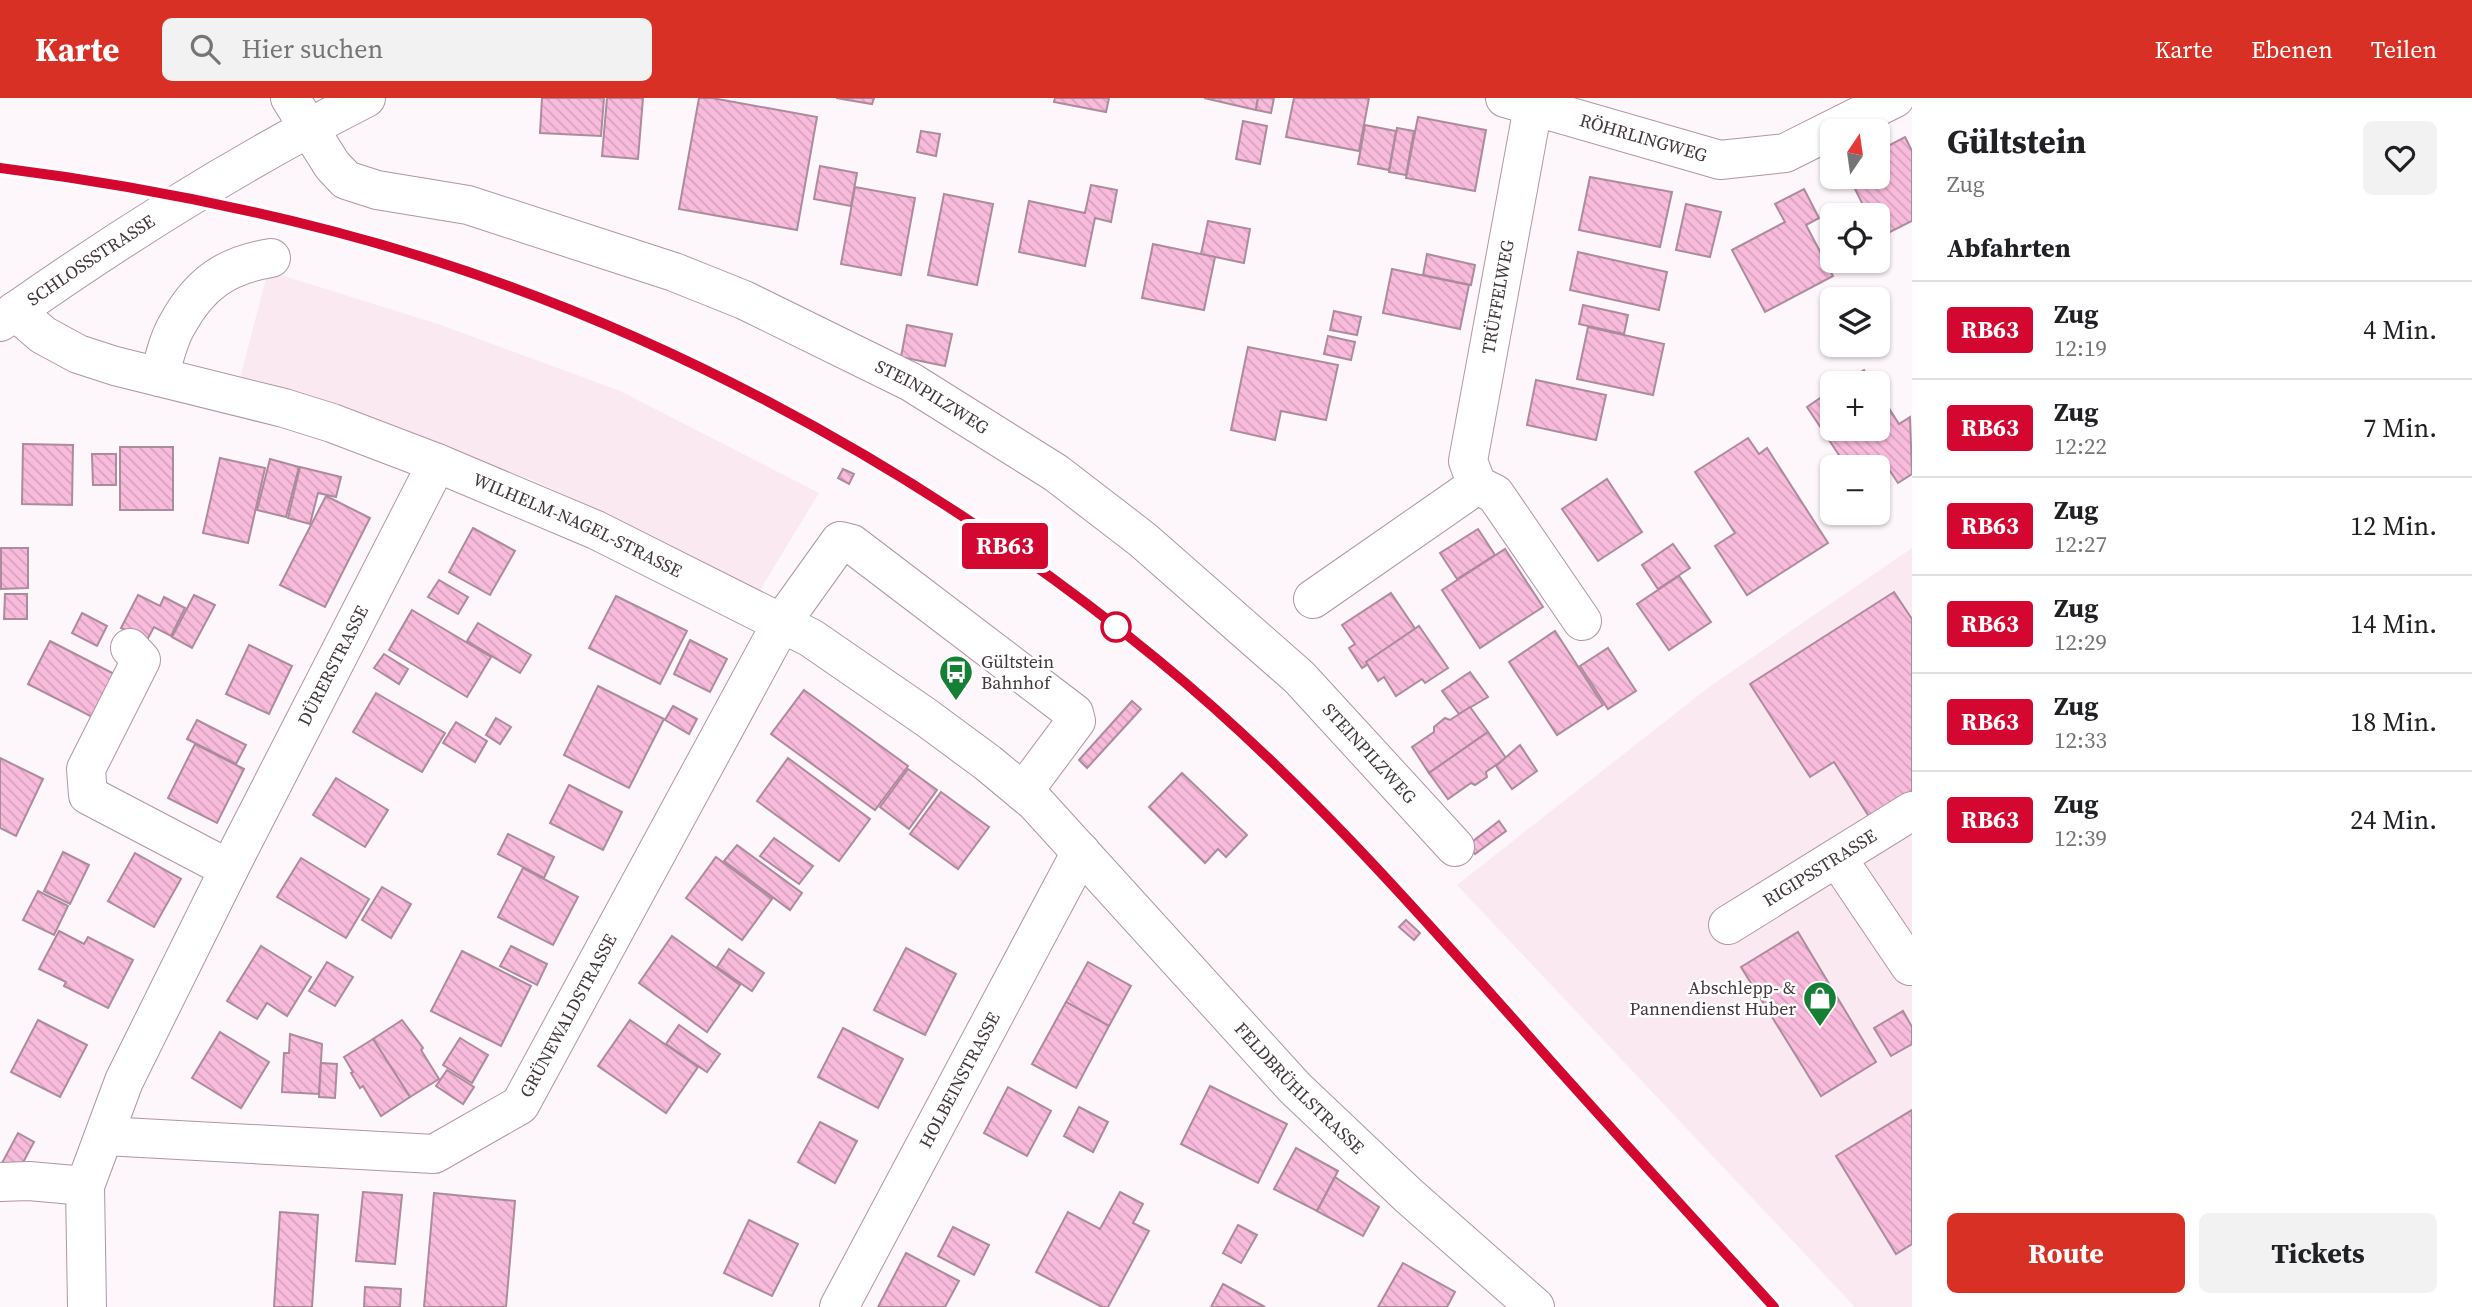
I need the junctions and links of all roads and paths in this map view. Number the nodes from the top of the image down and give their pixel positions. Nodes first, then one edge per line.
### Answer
1 (1895, 98) edge
2 (358, 100) edge
3 (1519, 102) edge
4 (299, 113) edge
5 (271, 258) dead end
6 (8, 316) edge
7 (159, 377) junction
8 (437, 463) junction
9 (1477, 485) junction
10 (1313, 599) dead end
11 (1582, 621) dead end
12 (782, 622) junction
13 (130, 648) dead end
14 (1023, 792) junction
15 (1912, 811) edge
16 (1455, 846) dead end
17 (1081, 852) junction
18 (1837, 858) junction
19 (229, 869) junction
20 (1728, 925) dead end
21 (1910, 966) dead end
22 (104, 1136) junction
23 (0, 1182) edge
24 (86, 1186) junction
25 (87, 1307) edge
26 (839, 1307) edge
27 (1535, 1307) edge

1 - 3 street, RÖHRLINGWEG
2 - 4 street, SCHLOSSSTRASSE
3 - 9 street, TRÜFFELWEG
4 - 6 street, SCHLOSSSTRASSE
4 - 16 street, STEINPILZWEG
5 - 7 street
6 - 7 street, WILHELM-NAGEL-STRASSE
7 - 8 street, WILHELM-NAGEL-STRASSE
8 - 12 street, WILHELM-NAGEL-STRASSE
8 - 19 street, DÜRERSTRASSE
9 - 10 street
9 - 11 street
12 - 14 street, WILHELM-NAGEL-STRASSE
12 - 14 street, GRÜNEWALDSTRASSE
12 - 22 street, GRÜNEWALDSTRASSE
13 - 19 street
14 - 17 street, WILHELM-NAGEL-STRASSE
15 - 18 street, RIGIPSSTRASSE
17 - 26 street, HOLBEINSTRASSE
17 - 27 street, FELDBRÜHLSTRASSE
18 - 20 street, RIGIPSSTRASSE
18 - 21 street
19 - 22 street, DÜRERSTRASSE
22 - 24 street, DÜRERSTRASSE
23 - 24 street
24 - 25 street, DÜRERSTRASSE

